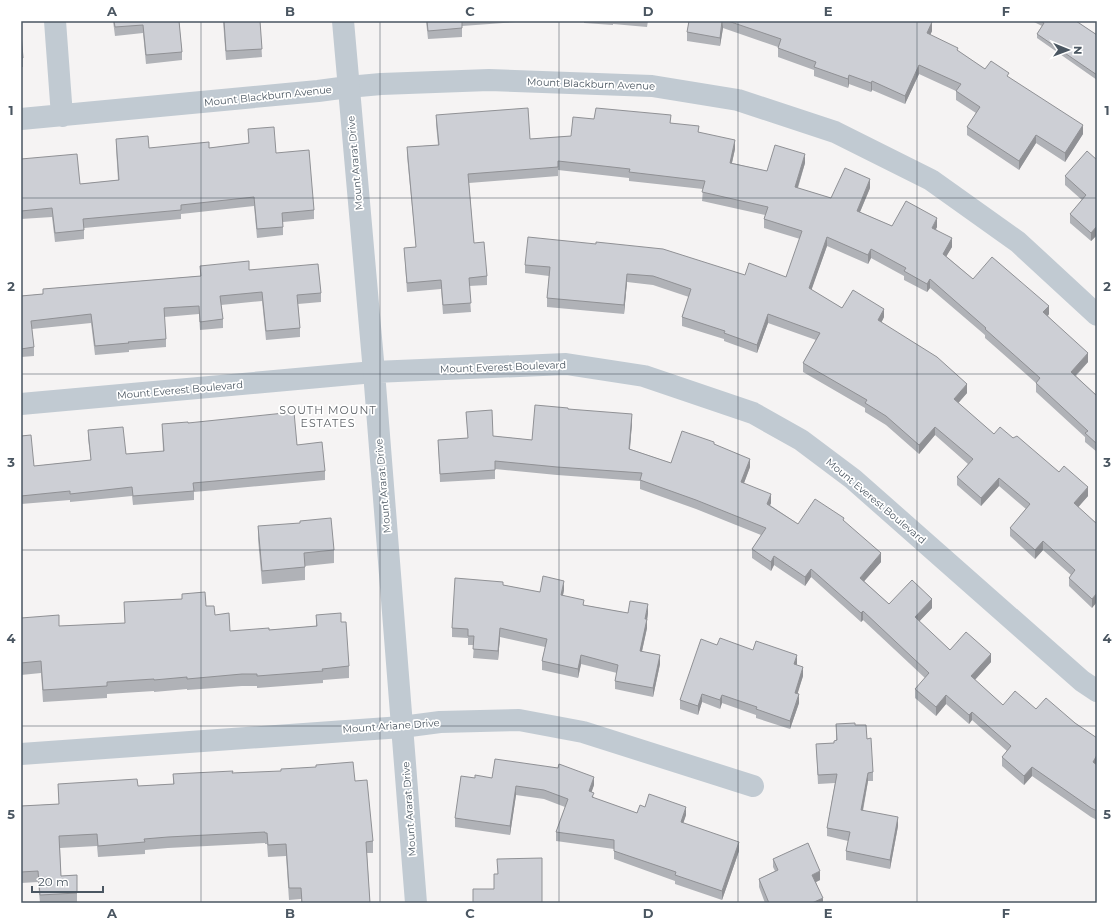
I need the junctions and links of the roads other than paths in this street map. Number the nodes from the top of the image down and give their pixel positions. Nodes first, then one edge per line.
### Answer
1 (55, 21) edge
2 (343, 21) edge
3 (348, 87) junction
4 (62, 116) junction
5 (21, 119) edge
6 (1097, 315) edge
7 (374, 372) junction
8 (21, 404) edge
9 (1097, 691) edge
10 (402, 727) junction
11 (21, 754) edge
12 (753, 786) dead end
13 (416, 903) edge

1 - 4 street
2 - 3 street, Mount Ararat Drive
3 - 4 street, Mount Blackburn Avenue
3 - 6 street, Mount Blackburn Avenue
3 - 7 street, Mount Ararat Drive
4 - 5 street, Mount Blackburn Avenue
7 - 8 street, Mount Everest Boulevard
7 - 9 street, Mount Everest Boulevard
7 - 10 street, Mount Ararat Drive
10 - 11 street, Mount Ariane Drive
10 - 12 street, Mount Ariane Drive
10 - 13 street, Mount Ararat Drive

